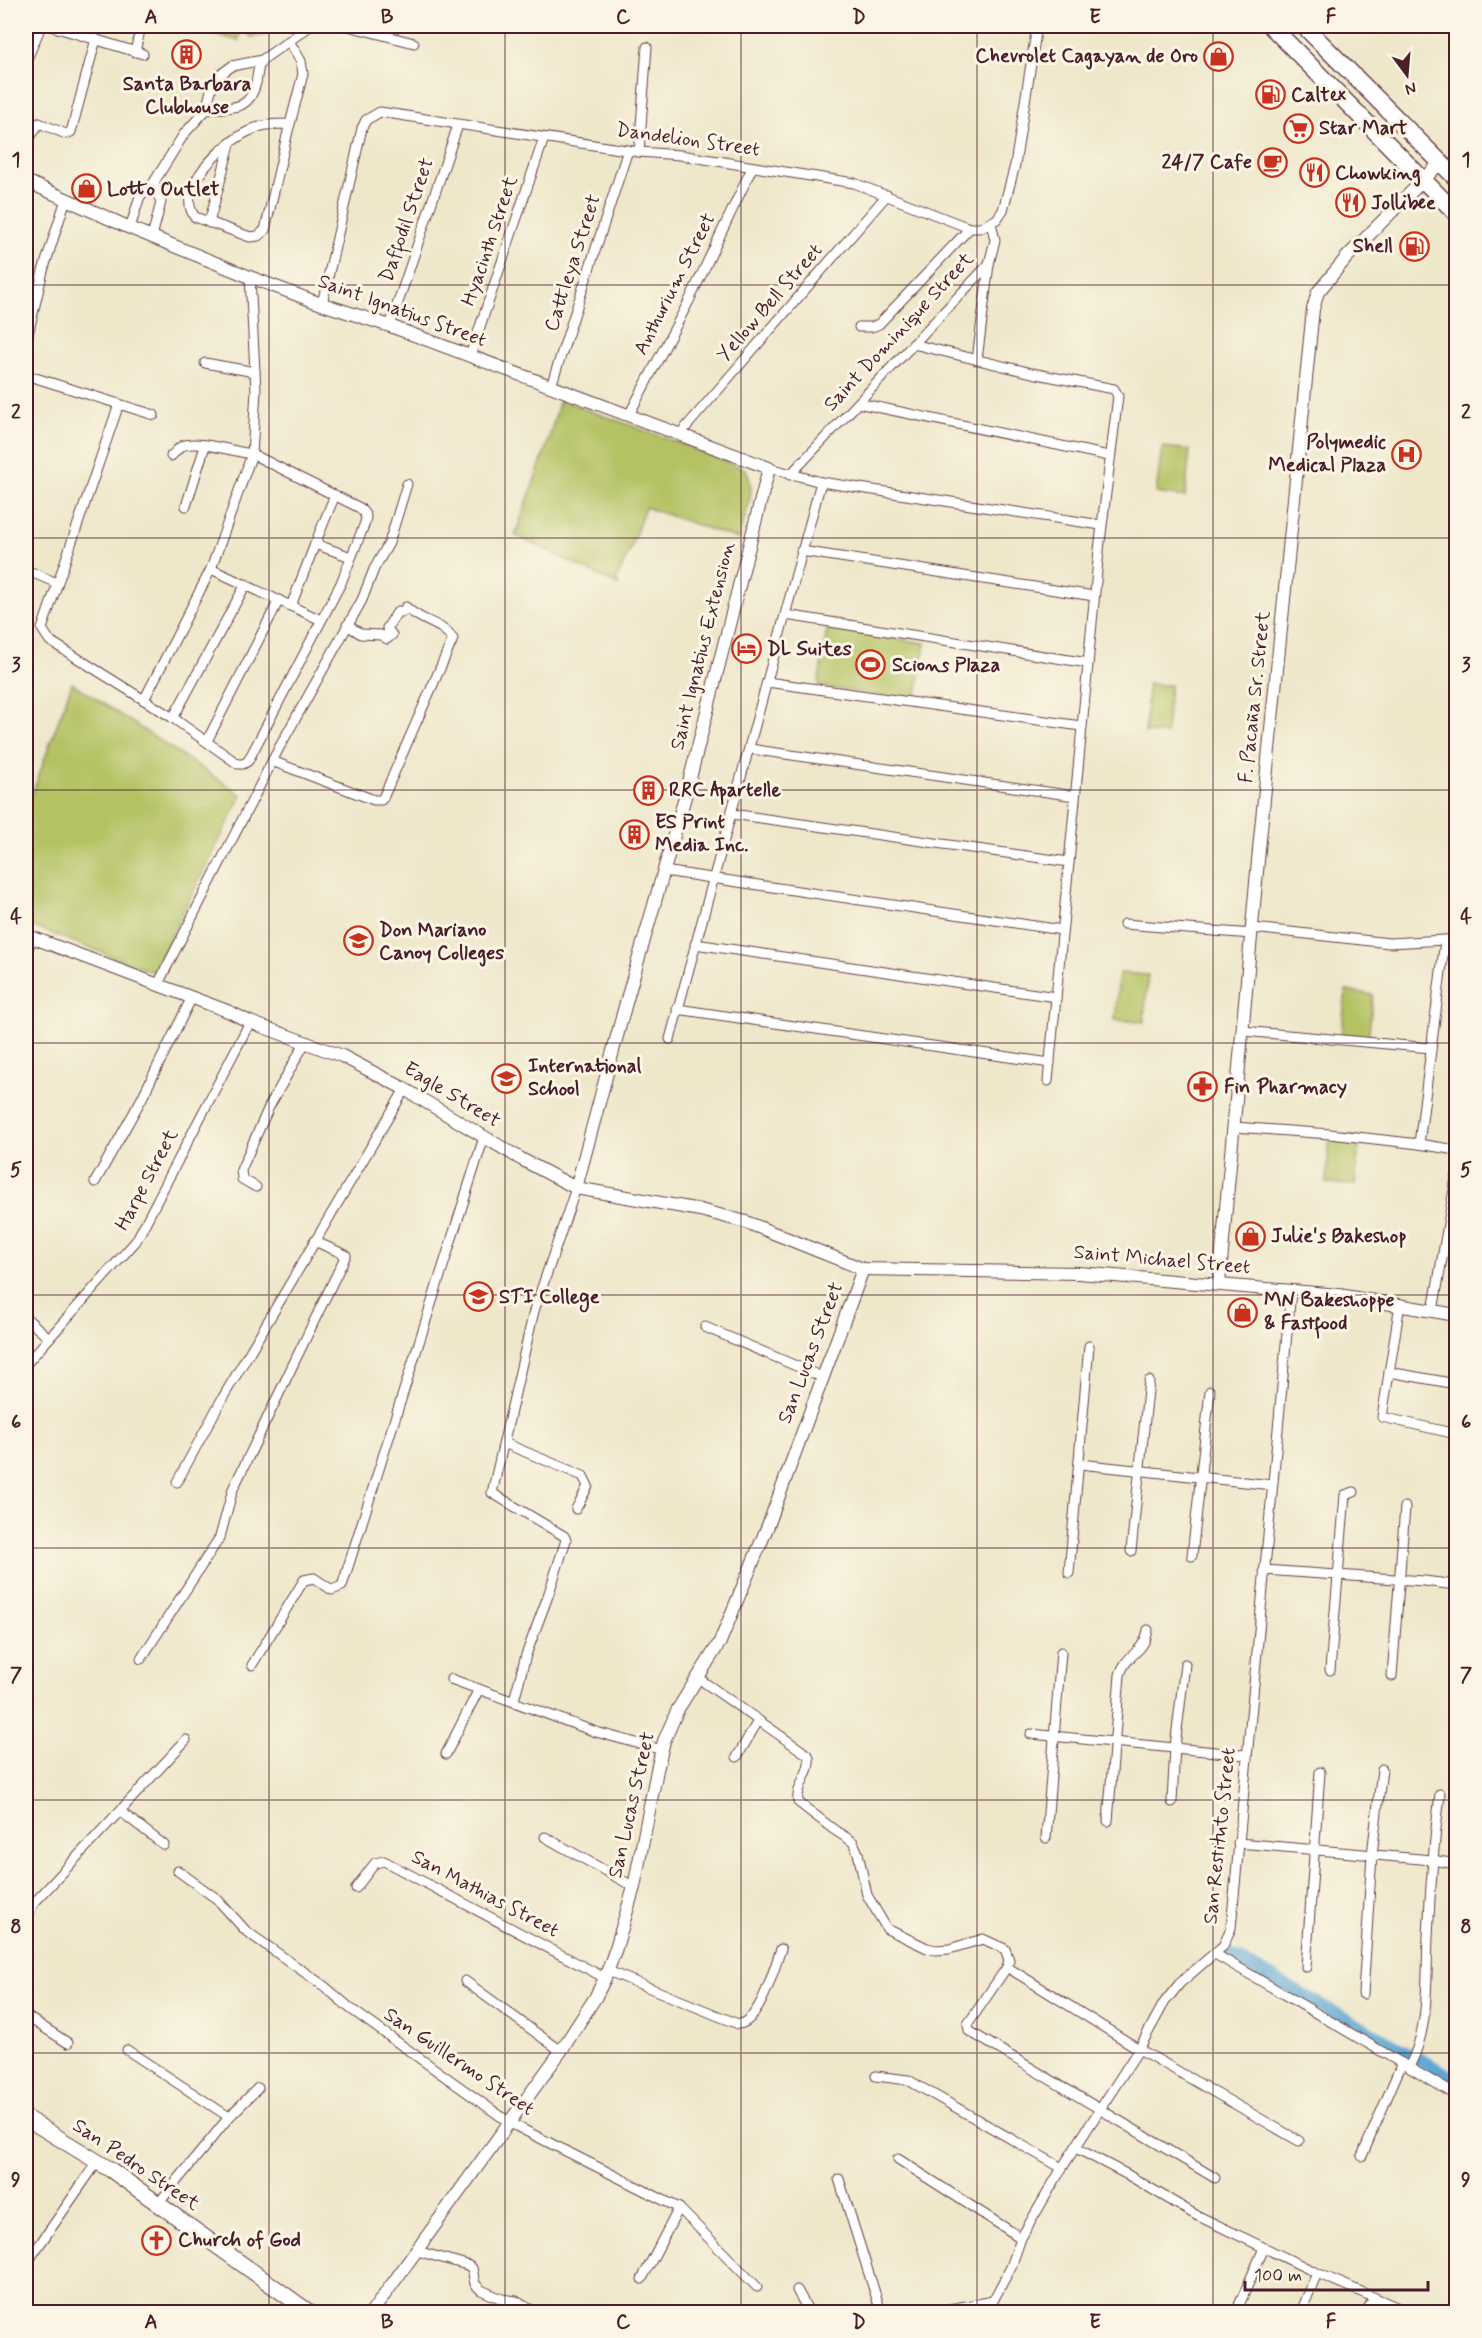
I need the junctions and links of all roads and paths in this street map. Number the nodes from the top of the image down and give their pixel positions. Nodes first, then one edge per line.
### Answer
1 (41, 26) edge
2 (51, 26) edge
3 (141, 26) edge
4 (310, 26) edge
5 (348, 26) edge
6 (1037, 26) edge
7 (1271, 26) edge
8 (1304, 26) edge
9 (386, 30) edge
10 (96, 39) junction
11 (288, 41) junction
12 (414, 43) dead end
13 (646, 47) dead end
14 (262, 60) junction
15 (26, 62) edge
16 (206, 110) junction
17 (290, 124) junction
18 (458, 125) junction
19 (544, 138) junction
20 (26, 142) edge
21 (230, 142) junction
22 (628, 150) junction
23 (639, 152) junction
24 (1441, 162) junction
25 (752, 168) junction
26 (1456, 178) edge
27 (1424, 179) junction
28 (26, 181) edge
29 (155, 183) junction
30 (887, 195) junction
31 (66, 199) junction
32 (1456, 213) edge
33 (209, 223) junction
34 (991, 224) junction
35 (130, 228) junction
36 (970, 228) junction
37 (152, 237) junction
38 (988, 264) junction
39 (250, 277) junction
40 (322, 304) junction
41 (390, 326) junction
42 (859, 327) dead end
43 (26, 343) edge
44 (913, 345) junction
45 (470, 356) junction
46 (977, 360) junction
47 (205, 363) dead end
48 (255, 372) junction
49 (26, 375) edge
50 (551, 386) junction
51 (858, 403) junction
52 (119, 404) junction
53 (154, 415) dead end
54 (629, 415) junction
55 (680, 434) junction
56 (206, 446) junction
57 (252, 454) junction
58 (171, 456) dead end
59 (1109, 456) junction
60 (769, 468) junction
61 (790, 475) junction
62 (821, 482) junction
63 (407, 484) dead end
64 (335, 495) junction
65 (186, 506) dead end
66 (1101, 525) junction
67 (315, 544) junction
68 (801, 550) junction
69 (351, 557) junction
70 (211, 568) junction
71 (26, 570) edge
72 (57, 584) junction
73 (246, 584) junction
74 (1094, 596) junction
75 (279, 600) junction
76 (291, 606) junction
77 (786, 615) junction
78 (321, 620) junction
79 (347, 625) junction
80 (1088, 663) junction
81 (767, 682) junction
82 (144, 700) junction
83 (173, 718) junction
84 (1081, 726) junction
85 (207, 741) junction
86 (750, 749) junction
87 (272, 762) junction
88 (1075, 796) junction
89 (732, 814) junction
90 (1069, 862) junction
91 (664, 871) junction
92 (712, 879) junction
93 (1124, 924) dead end
94 (1062, 930) junction
95 (1252, 931) junction
96 (29, 936) edge
97 (1445, 940) junction
98 (1456, 942) edge
99 (695, 944) junction
100 (26, 952) edge
101 (158, 984) junction
102 (192, 998) junction
103 (1056, 998) junction
104 (677, 1010) junction
105 (250, 1022) junction
106 (1243, 1031) junction
107 (670, 1039) dead end
108 (306, 1041) junction
109 (1431, 1048) junction
110 (1050, 1064) junction
111 (1048, 1081) dead end
112 (405, 1089) junction
113 (1234, 1127) junction
114 (484, 1137) junction
115 (1419, 1144) junction
116 (1456, 1150) edge
117 (1456, 1178) edge
118 (95, 1182) dead end
119 (256, 1187) dead end
120 (576, 1188) junction
121 (1452, 1236) edge
122 (314, 1241) junction
123 (863, 1269) junction
124 (1220, 1284) junction
125 (1291, 1291) junction
126 (1400, 1304) junction
127 (1433, 1311) junction
128 (1456, 1315) edge
129 (26, 1318) edge
130 (705, 1327) dead end
131 (49, 1338) junction
132 (1089, 1346) dead end
133 (26, 1364) edge
134 (1389, 1372) junction
135 (822, 1377) junction
136 (1149, 1381) dead end
137 (1456, 1384) edge
138 (1210, 1391) dead end
139 (1456, 1434) edge
140 (504, 1443) junction
141 (1080, 1464) junction
142 (1139, 1470) junction
143 (1201, 1477) junction
144 (177, 1482) dead end
145 (1272, 1485) junction
146 (1354, 1492) dead end
147 (1405, 1507) dead end
148 (576, 1509) dead end
149 (1131, 1551) dead end
150 (1192, 1556) dead end
151 (1264, 1569) junction
152 (1069, 1573) dead end
153 (1338, 1576) junction
154 (1399, 1580) junction
155 (1456, 1586) edge
156 (1148, 1630) dead end
157 (1060, 1652) dead end
158 (141, 1659) dead end
159 (1185, 1664) dead end
160 (252, 1665) dead end
161 (1330, 1670) dead end
162 (1392, 1676) dead end
163 (698, 1678) junction
164 (451, 1679) dead end
165 (478, 1689) junction
166 (514, 1700) junction
167 (758, 1721) junction
168 (1031, 1734) dead end
169 (1055, 1737) junction
170 (186, 1740) dead end
171 (1114, 1741) junction
172 (1175, 1747) junction
173 (662, 1750) junction
174 (446, 1754) dead end
175 (1246, 1755) junction
176 (737, 1758) dead end
177 (1383, 1769) dead end
178 (1320, 1772) dead end
179 (1440, 1794) dead end
180 (1172, 1802) dead end
181 (120, 1812) junction
182 (1108, 1821) dead end
183 (545, 1837) dead end
184 (1046, 1838) dead end
185 (1238, 1843) junction
186 (164, 1845) dead end
187 (1314, 1850) junction
188 (1372, 1855) junction
189 (1432, 1860) junction
190 (1456, 1864) edge
191 (178, 1871) dead end
192 (634, 1887) junction
193 (356, 1888) dead end
194 (26, 1918) edge
195 (781, 1949) dead end
196 (1215, 1954) junction
197 (1007, 1967) junction
198 (1306, 1967) dead end
199 (607, 1975) junction
200 (465, 1981) dead end
201 (1363, 1994) dead end
202 (26, 2016) edge
203 (68, 2043) dead end
204 (1138, 2049) junction
205 (127, 2050) dead end
206 (561, 2051) junction
207 (1407, 2065) junction
208 (876, 2076) dead end
209 (258, 2088) dead end
210 (1456, 2095) edge
211 (1101, 2109) junction
212 (229, 2117) junction
213 (26, 2118) edge
214 (510, 2123) junction
215 (1299, 2141) dead end
216 (1076, 2148) junction
217 (1362, 2156) dead end
218 (898, 2159) dead end
219 (98, 2161) junction
220 (1062, 2168) junction
221 (1215, 2178) dead end
222 (840, 2179) dead end
223 (158, 2204) junction
224 (679, 2208) junction
225 (1021, 2238) junction
226 (1264, 2248) junction
227 (417, 2251) junction
228 (26, 2264) edge
229 (1317, 2273) junction
230 (642, 2279) dead end
231 (757, 2287) dead end
232 (796, 2290) dead end
233 (1374, 2298) junction
234 (993, 2301) junction
235 (309, 2313) edge
236 (372, 2313) edge
237 (535, 2313) edge
238 (809, 2313) edge
239 (881, 2313) edge
240 (933, 2313) edge
241 (987, 2313) edge
242 (1236, 2313) edge
243 (1301, 2313) edge
244 (1366, 2313) edge
245 (1408, 2313) edge

1 - 15 street
2 - 10 street
3 - 10 street
4 - 11 street
5 - 9 street
6 - 34 street
7 - 27 highway
8 - 24 highway
9 - 12 street
10 - 20 street
11 - 14 street
11 - 17 street
13 - 23 street
14 - 16 street
14 - 16 street
16 - 29 street
17 - 21 street
17 - 33 street
18 - 19 street, Dandelion Street
18 - 40 street, Dandelion Street
18 - 41 street, Daffodil Street
19 - 22 street, Dandelion Street
19 - 45 street, Hyacinth Street
21 - 33 street
21 - 33 street
22 - 23 street, Dandelion Street
22 - 50 street, Cattleya Street
23 - 25 street, Dandelion Street
24 - 26 highway
24 - 27 street, F. Pacaña Sr. Street
25 - 30 street, Dandelion Street
25 - 54 street, Anthurium Street
27 - 32 highway
27 - 95 street, F. Pacaña Sr. Street
28 - 31 street, Saint Ignatius Street
29 - 35 street
29 - 37 street
30 - 36 street, Dandelion Street
30 - 55 street, Yellow Bell Street
31 - 35 street, Saint Ignatius Street
31 - 43 street
34 - 36 street
34 - 38 street, Saint Dominique Street
35 - 37 street, Saint Ignatius Street
36 - 42 street
37 - 39 street, Saint Ignatius Street
38 - 44 street, Saint Dominique Street
38 - 46 street
39 - 40 street, Saint Ignatius Street
39 - 48 street
40 - 41 street, Saint Ignatius Street
41 - 45 street, Saint Ignatius Street
44 - 46 street
44 - 51 street, Saint Dominique Street
45 - 50 street, Saint Ignatius Street
46 - 59 street
47 - 48 street
48 - 57 street
49 - 52 street
50 - 54 street, Saint Ignatius Street
51 - 59 street
51 - 61 street, Saint Dominique Street
52 - 53 street
52 - 72 street
54 - 55 street, Saint Ignatius Street
55 - 60 street, Saint Ignatius Street
56 - 57 street
56 - 58 street
56 - 65 street
57 - 64 street
57 - 70 street
59 - 66 street
60 - 61 street
60 - 91 street, Saint Ignatius Extension
61 - 62 street
62 - 66 street
62 - 68 street
63 - 79 street
64 - 67 street
64 - 69 street
66 - 74 street
67 - 69 street
67 - 76 street
68 - 74 street
68 - 77 street
69 - 78 street
70 - 73 street
70 - 82 street
71 - 72 street
72 - 82 street
73 - 75 street
73 - 83 street
74 - 80 street
75 - 76 street
75 - 85 street
76 - 78 street
77 - 80 street
77 - 81 street
78 - 85 street
79 - 87 street
79 - 87 street
80 - 84 street
81 - 84 street
81 - 86 street
82 - 83 street
83 - 85 street
84 - 88 street
86 - 88 street
86 - 89 street
87 - 101 street
88 - 90 street
89 - 90 street
89 - 92 street
90 - 94 street
91 - 92 street
91 - 120 street, Saint Ignatius Extension
92 - 94 street
92 - 99 street
93 - 95 street
94 - 103 street
95 - 97 street
95 - 106 street, F. Pacaña Sr. Street
96 - 100 street
96 - 101 street, Eagle Street
97 - 98 street
97 - 109 street
99 - 103 street
99 - 104 street
101 - 102 street, Eagle Street
102 - 105 street, Eagle Street
102 - 118 street
103 - 110 street
104 - 107 street
104 - 110 street
105 - 108 street, Eagle Street
105 - 131 street, Harpe Street
106 - 109 street
106 - 113 street, F. Pacaña Sr. Street
108 - 112 street, Eagle Street
108 - 119 street
109 - 115 street
110 - 111 street
112 - 114 street, Eagle Street
112 - 122 street
113 - 115 street
113 - 124 street, F. Pacaña Sr. Street
114 - 120 street, Eagle Street
114 - 160 street
115 - 116 street
117 - 121 street
120 - 123 street, Eagle Street
120 - 140 street, Saint Ignatius Extension
121 - 127 street
122 - 144 street
122 - 158 street
123 - 124 street, Saint Michael Street
123 - 135 street, San Lucas Street
124 - 125 street, Saint Michael Street
125 - 126 street, Saint Michael Street
125 - 145 street, San Restituto Street
126 - 127 street, Saint Michael Street
126 - 134 street
127 - 128 street, Saint Michael Street
129 - 131 street
130 - 135 street
131 - 133 street, Harpe Street
132 - 141 street
134 - 137 street
134 - 139 street
135 - 163 street, San Lucas Street
136 - 142 street
138 - 143 street
140 - 148 street
140 - 166 street, Saint Ignatius Extension
141 - 142 street
141 - 152 street
142 - 143 street
142 - 149 street
143 - 145 street
143 - 150 street
145 - 151 street, San Restituto Street
146 - 153 street
147 - 154 street
151 - 153 street
151 - 175 street, San Restituto Street
153 - 154 street
153 - 161 street
154 - 155 street
154 - 162 street
156 - 171 street
157 - 169 street
159 - 172 street
163 - 167 street
163 - 173 street, San Lucas Street
164 - 165 street
165 - 166 street
165 - 174 street
166 - 173 street
167 - 176 street
167 - 197 street
168 - 169 street
169 - 171 street
169 - 184 street
170 - 181 street
171 - 172 street
171 - 182 street
172 - 175 street
172 - 180 street
173 - 192 street, San Lucas Street
175 - 185 street, San Restituto Street
177 - 188 street
178 - 187 street
179 - 189 street
181 - 186 street
181 - 194 street
183 - 192 street
185 - 187 street
185 - 196 street, San Restituto Street
187 - 188 street
187 - 198 street
188 - 189 street
188 - 201 street
189 - 190 street
189 - 207 street
191 - 214 street, San Guillermo Street
192 - 199 street, San Lucas Street
193 - 199 street, San Mathias Street
195 - 199 street, San Mathias Street
196 - 204 street, San Restituto Street
196 - 207 street
197 - 204 street
197 - 211 street
199 - 206 street, San Lucas Street
200 - 206 street
202 - 203 street
204 - 211 street, San Restituto Street
204 - 215 street
205 - 212 street
206 - 214 street, San Lucas Street
207 - 210 street
207 - 217 street
208 - 220 street
209 - 212 street
211 - 216 street, San Restituto Street
211 - 221 street
212 - 223 street
213 - 219 main road, San Pedro Street
214 - 224 street, San Guillermo Street
214 - 227 street, San Lucas Street
216 - 220 street, San Restituto Street
216 - 226 street
218 - 225 street
219 - 223 main road, San Pedro Street
219 - 228 street
220 - 225 street, San Restituto Street
222 - 239 street
223 - 235 main road, San Pedro Street
224 - 230 street
224 - 231 street, San Guillermo Street
225 - 234 street, San Restituto Street
226 - 229 street
226 - 242 street
227 - 236 street, San Lucas Street
227 - 237 street
229 - 233 street
229 - 243 street
232 - 238 street
233 - 244 street
233 - 245 street
234 - 240 street
234 - 241 street, San Restituto Street

